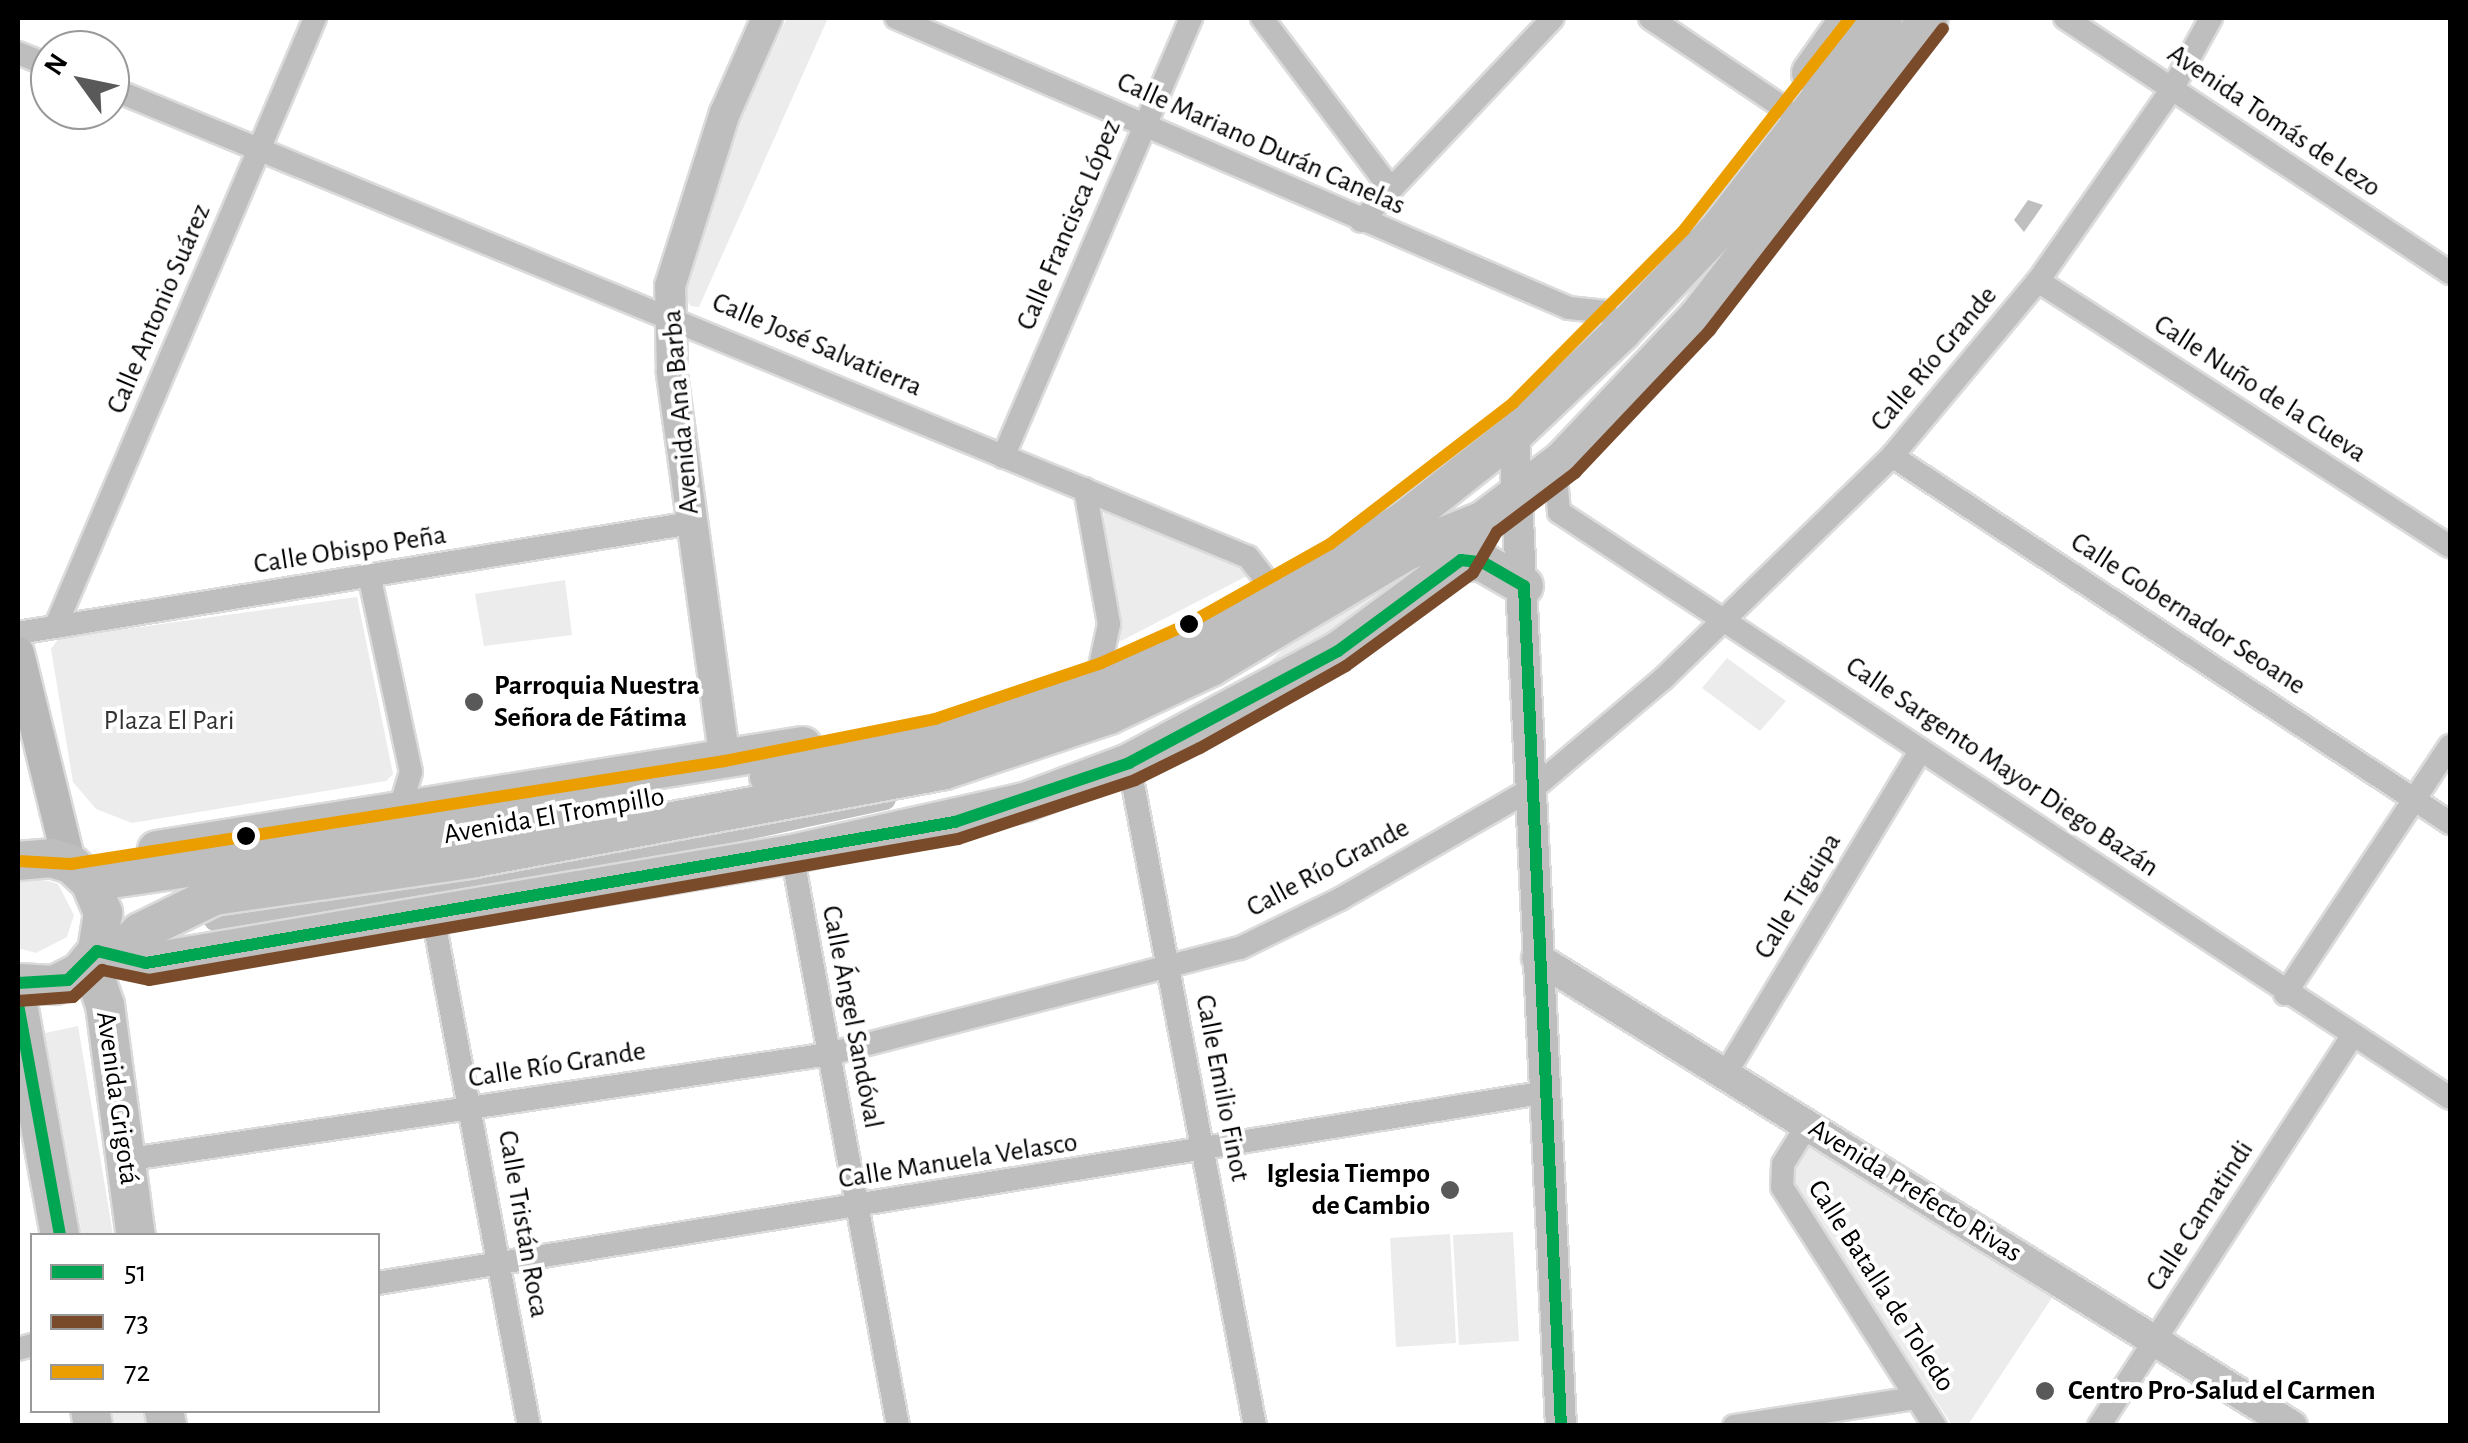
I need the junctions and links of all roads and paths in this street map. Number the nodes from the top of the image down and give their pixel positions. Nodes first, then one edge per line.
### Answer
1 (314, 18) edge
2 (768, 18) edge
3 (896, 18) edge
4 (1191, 18) edge
5 (1262, 18) edge
6 (1553, 18) edge
7 (1650, 18) edge
8 (1850, 18) edge
9 (1883, 18) edge
10 (1929, 18) edge
11 (2065, 18) edge
12 (2211, 18) edge
13 (2172, 89) junction
14 (130, 96) edge
15 (1784, 108) junction
16 (1144, 126) junction
17 (262, 146) junction
18 (1390, 188) junction
19 (1361, 222) junction
20 (2450, 274) edge
21 (2038, 281) junction
22 (1606, 312) junction
23 (670, 314) junction
24 (1514, 434) junction
25 (1892, 456) junction
26 (1003, 457) junction
27 (1555, 466) junction
28 (1084, 489) junction
29 (1520, 494) junction
30 (1420, 508) junction
31 (1484, 520) junction
32 (691, 523) junction
33 (1522, 540) junction
34 (2450, 548) edge
35 (1461, 560) junction
36 (370, 579) junction
37 (1267, 582) junction
38 (1524, 586) junction
39 (1726, 618) junction
40 (1299, 620) junction
41 (57, 623) junction
42 (18, 633) edge
43 (18, 654) edge
44 (1100, 676) junction
45 (1192, 732) junction
46 (2450, 746) edge
47 (1922, 750) junction
48 (724, 762) junction
49 (1130, 763) junction
50 (616, 777) junction
51 (1535, 787) junction
52 (696, 791) junction
53 (2415, 800) junction
54 (399, 811) junction
55 (2450, 823) edge
56 (792, 854) junction
57 (18, 861) edge
58 (77, 870) junction
59 (433, 916) junction
60 (100, 957) junction
61 (1538, 958) junction
62 (1168, 970) junction
63 (18, 983) edge
64 (2285, 994) junction
65 (18, 1004) edge
66 (2351, 1038) junction
67 (828, 1054) junction
68 (1726, 1073) junction
69 (1547, 1092) junction
70 (2450, 1098) edge
71 (472, 1108) junction
72 (1808, 1124) junction
73 (1205, 1152) junction
74 (124, 1160) junction
75 (857, 1208) junction
76 (59, 1233) edge
77 (136, 1233) edge
78 (500, 1262) junction
79 (380, 1283) edge
80 (2155, 1340) junction
81 (1914, 1398) junction
82 (528, 1426) edge
83 (898, 1426) edge
84 (1255, 1426) edge
85 (1561, 1426) edge
86 (1734, 1426) edge
87 (1936, 1426) edge
88 (2098, 1426) edge
89 (2292, 1426) edge

1 - 17 street, Calle Antonio Suárez
2 - 23 street, Avenida Ana Barba
3 - 16 street, Calle Mariano Durán Canelas
4 - 16 street, Calle Francisca López
5 - 18 street
6 - 18 street
7 - 15 street
8 - 15 main road, Avenida El Trompillo
9 - 24 main road, Avenida El Trompillo
10 - 27 main road, Avenida El Trompillo
11 - 13 street, Avenida Tomás de Lezo
12 - 13 street, Calle Río Grande
13 - 20 street, Avenida Tomás de Lezo
13 - 21 street, Calle Río Grande
14 - 17 street, Calle José Salvatierra
15 - 22 main road, Avenida El Trompillo
16 - 19 street, Calle Mariano Durán Canelas
16 - 26 street, Calle Francisca López
17 - 23 street, Calle José Salvatierra
17 - 41 street, Calle Antonio Suárez
18 - 19 street
19 - 22 street, Calle Mariano Durán Canelas
21 - 25 street, Calle Río Grande
21 - 34 street, Calle Nuño de la Cueva
22 - 37 main road, Avenida El Trompillo
23 - 26 street, Calle José Salvatierra
23 - 32 street, Avenida Ana Barba
24 - 29 street
24 - 30 main road, Avenida El Trompillo
25 - 39 street, Calle Río Grande
25 - 53 street, Calle Gobernador Seoane
26 - 28 street, Calle José Salvatierra
27 - 29 main road, Avenida El Trompillo
27 - 39 street, Calle Sargento Mayor Diego Bazán
28 - 37 street, Calle José Salvatierra
28 - 44 street
29 - 31 main road, Avenida El Trompillo
29 - 33 street
30 - 31 street
30 - 44 main road, Avenida El Trompillo
31 - 33 street
31 - 35 main road, Avenida El Trompillo
31 - 40 main road, Avenida El Trompillo
32 - 36 street, Calle Obispo Peña
32 - 48 street, Avenida Ana Barba
33 - 38 street
35 - 38 main road
35 - 45 main road, Avenida El Trompillo
36 - 41 street, Calle Obispo Peña
36 - 54 street
37 - 44 main road, Avenida El Trompillo
38 - 51 street
39 - 47 street, Calle Sargento Mayor Diego Bazán
39 - 51 street, Calle Río Grande
40 - 45 main road
40 - 60 main road, Avenida El Trompillo
41 - 42 street, Calle Obispo Peña
43 - 58 main road
44 - 48 main road, Avenida El Trompillo
44 - 52 main road, Avenida El Trompillo
45 - 49 main road, Avenida El Trompillo
46 - 53 street
47 - 64 street, Calle Sargento Mayor Diego Bazán
47 - 68 street, Calle Tiguipa
48 - 50 main road, Avenida El Trompillo
49 - 56 main road, Avenida El Trompillo
49 - 62 street, Calle Emilio Finot
50 - 52 main road
50 - 54 main road, Avenida El Trompillo
51 - 61 street
51 - 62 street, Calle Río Grande
52 - 58 main road, Avenida El Trompillo
53 - 55 street, Calle Gobernador Seoane
53 - 64 street
54 - 58 main road, Avenida El Trompillo
56 - 59 main road, Avenida El Trompillo
56 - 67 street, Calle Ángel Sandóval
57 - 58 main road
58 - 60 main road
59 - 60 main road, Avenida El Trompillo
59 - 71 street, Calle Tristán Roca
60 - 63 main road
60 - 74 main road, Avenida Grigotá
61 - 68 street, Avenida Prefecto Rivas
61 - 69 street
62 - 67 street, Calle Río Grande
62 - 73 street, Calle Emilio Finot
64 - 66 street, Calle Sargento Mayor Diego Bazán
65 - 76 main road
66 - 70 street, Calle Sargento Mayor Diego Bazán
66 - 80 street, Calle Camatindi
67 - 71 street, Calle Río Grande
67 - 75 street, Calle Ángel Sandóval
68 - 72 street, Avenida Prefecto Rivas
69 - 73 street, Calle Manuela Velasco
69 - 85 street
71 - 74 street, Calle Río Grande
71 - 78 street, Calle Tristán Roca
72 - 80 street, Avenida Prefecto Rivas
72 - 81 street, Calle Batalla de Toledo
73 - 75 street, Calle Manuela Velasco
73 - 84 street, Calle Emilio Finot
74 - 77 main road, Avenida Grigotá
75 - 78 street, Calle Manuela Velasco
75 - 83 street, Calle Ángel Sandóval
78 - 79 street, Calle Manuela Velasco
78 - 82 street, Calle Tristán Roca
80 - 88 street, Calle Camatindi
80 - 89 street, Avenida Prefecto Rivas
81 - 86 street
81 - 87 street, Calle Batalla de Toledo

